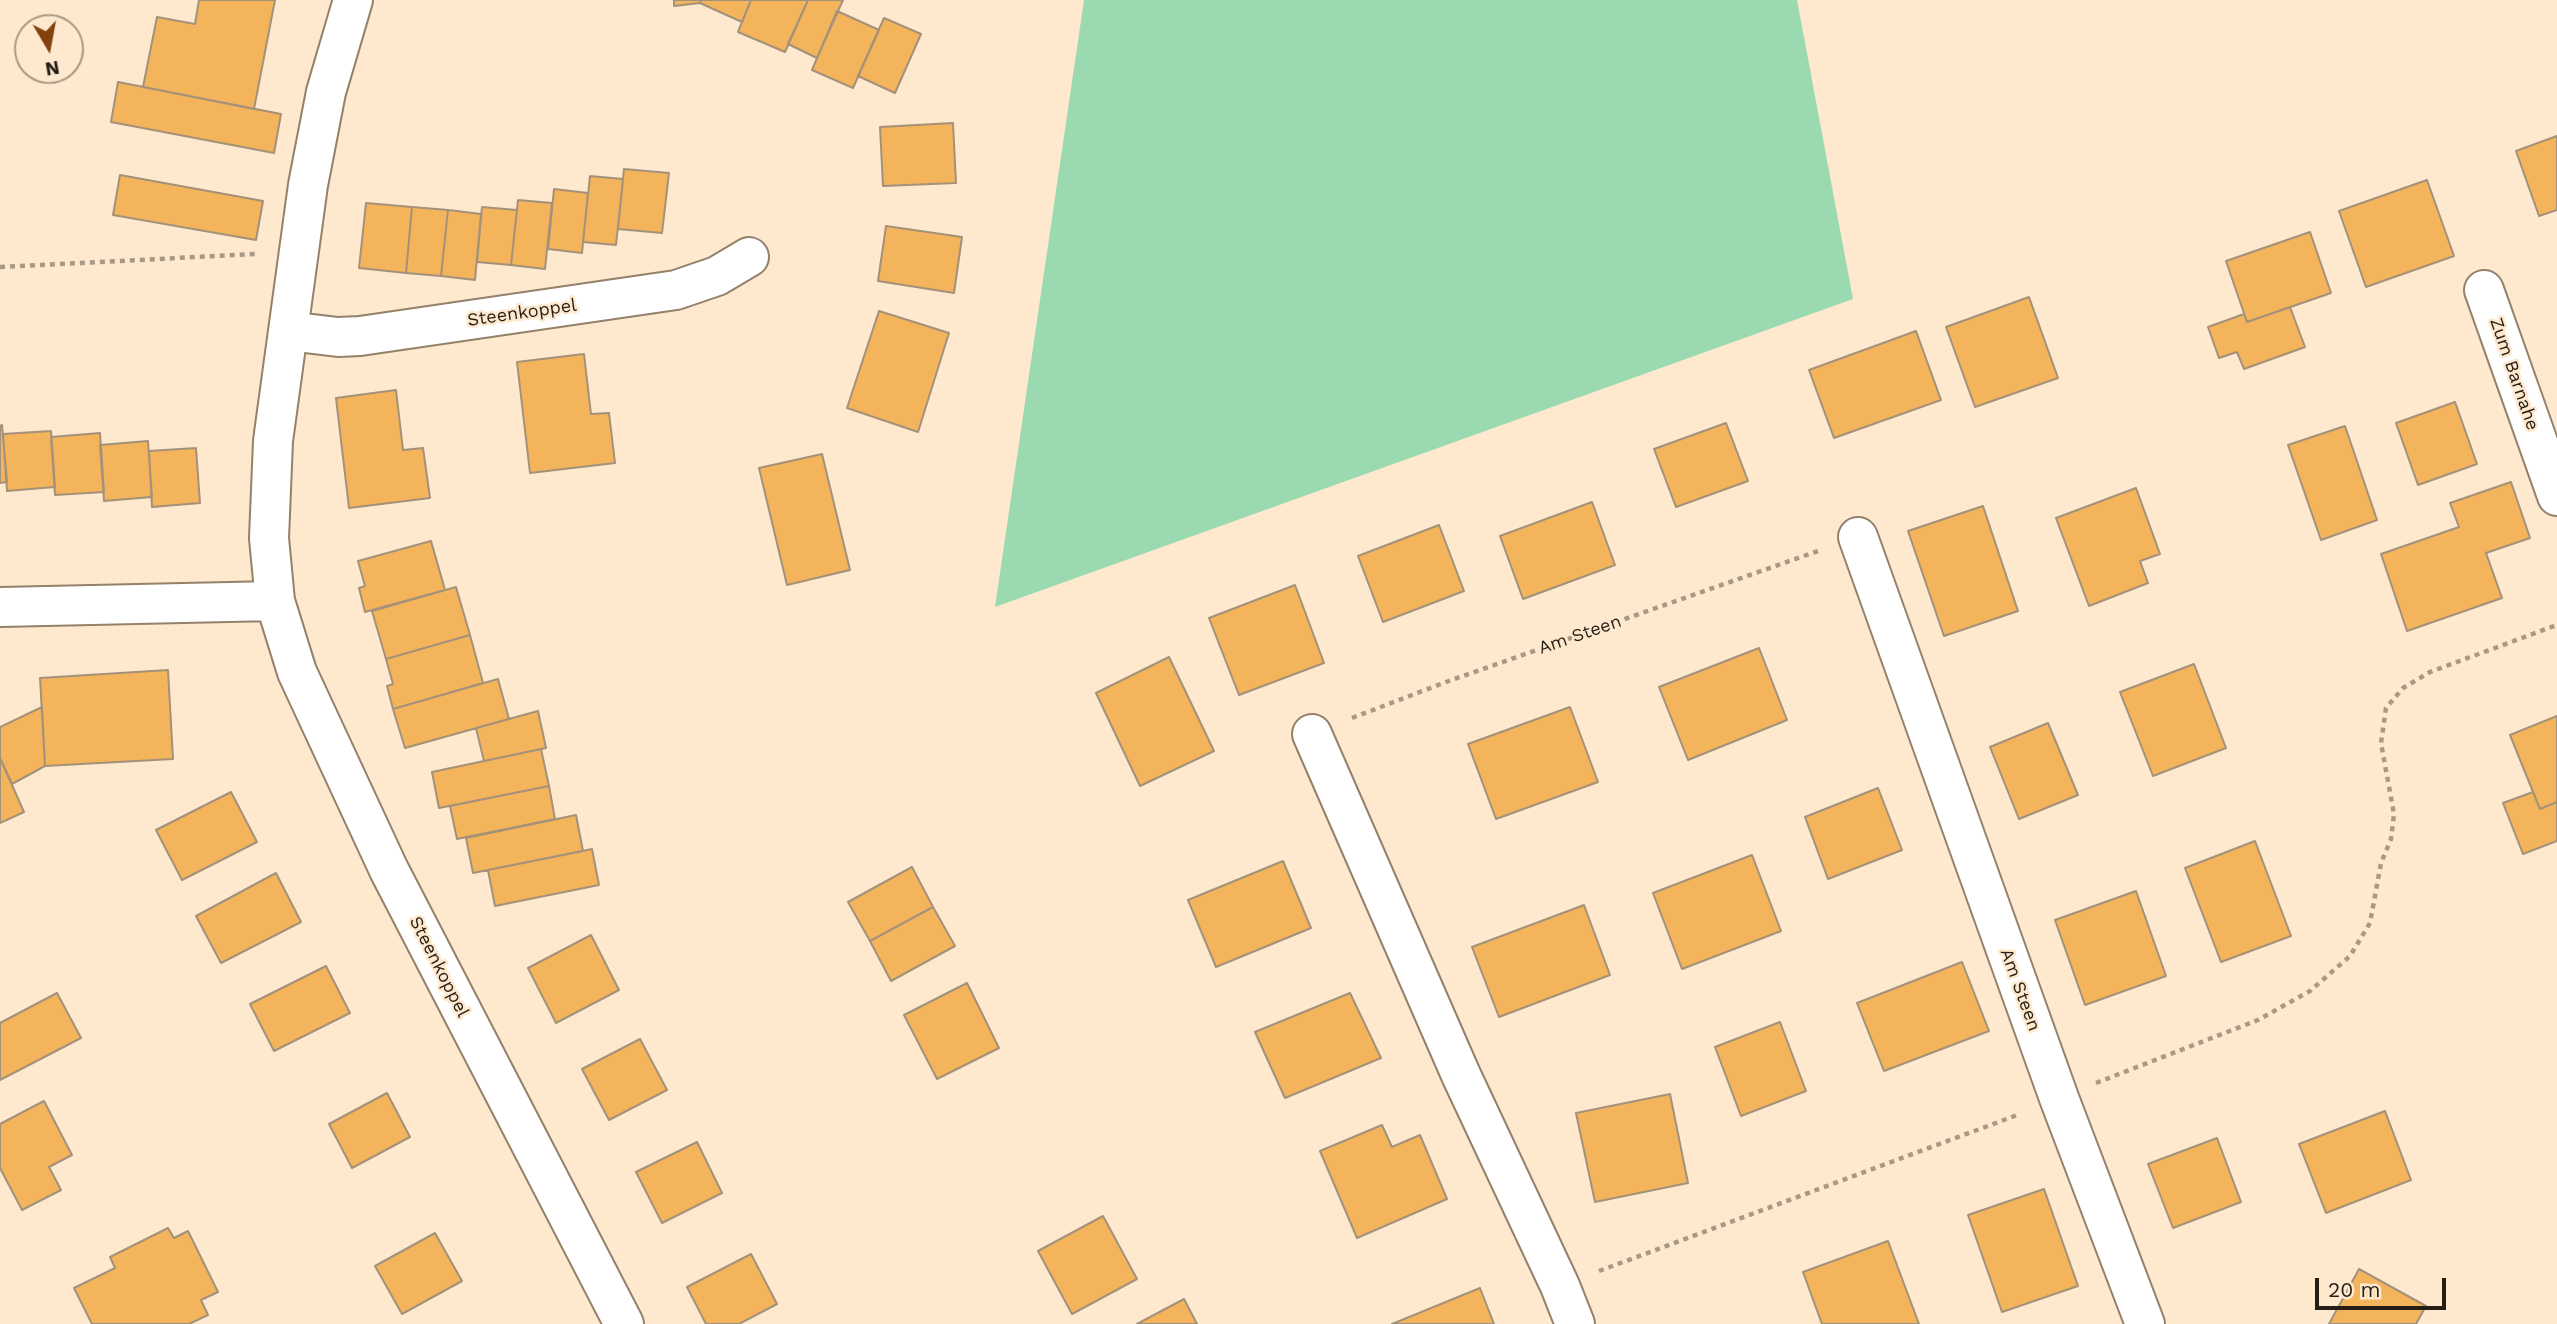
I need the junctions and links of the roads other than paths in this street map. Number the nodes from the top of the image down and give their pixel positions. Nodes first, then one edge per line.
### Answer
1 (353, 0) edge
2 (749, 257) dead end
3 (2484, 290) dead end
4 (288, 331) junction
5 (2557, 496) edge
6 (1858, 537) road end
7 (275, 601) junction
8 (0, 607) edge
9 (1312, 734) road end
10 (624, 1324) edge
11 (1576, 1324) edge
12 (2145, 1324) edge

1 - 4 street, Steenkoppel
2 - 4 street, Steenkoppel
3 - 5 street, Zum Barnahe
4 - 7 street, Steenkoppel
6 - 12 street, Am Steen
7 - 8 street
7 - 10 street, Steenkoppel
9 - 11 street

